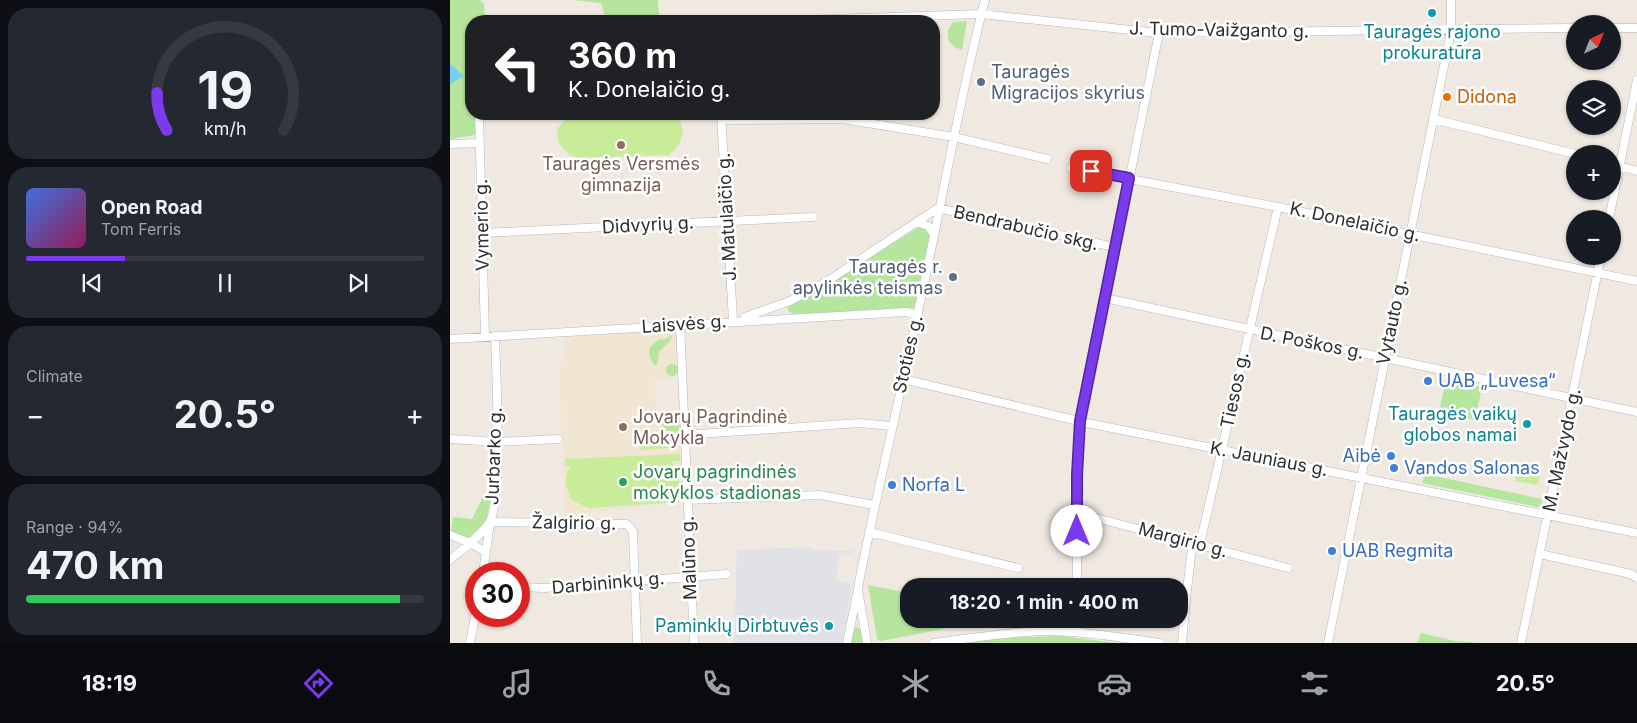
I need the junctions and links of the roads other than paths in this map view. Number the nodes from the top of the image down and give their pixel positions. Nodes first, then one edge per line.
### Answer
1 (985, 0) edge
2 (1451, 0) edge
3 (981, 14) junction
4 (940, 15) edge
5 (1566, 28) edge
6 (1621, 28) edge
7 (1637, 28) edge
8 (1450, 31) junction
9 (1159, 33) junction
10 (1637, 80) edge
11 (1432, 119) junction
12 (479, 120) edge
13 (721, 120) edge
14 (849, 120) edge
15 (954, 137) junction
16 (480, 143) junction
17 (450, 144) edge
18 (1621, 145) edge
19 (1566, 152) edge
20 (1047, 159) dead end
21 (1621, 166) edge
22 (1072, 168) dead end
23 (1637, 171) edge
24 (1129, 178) junction
25 (1278, 207) junction
26 (938, 208) junction
27 (812, 217) dead end
28 (727, 221) junction
29 (917, 222) junction
30 (483, 233) junction
31 (934, 234) junction
32 (1409, 234) junction
33 (1114, 247) junction
34 (1599, 265) edge
35 (1598, 273) junction
36 (1637, 281) edge
37 (1104, 298) junction
38 (790, 301) junction
39 (918, 315) junction
40 (793, 318) junction
41 (736, 320) junction
42 (680, 324) junction
43 (1248, 330) junction
44 (485, 336) junction
45 (495, 336) junction
46 (450, 338) edge
47 (1384, 358) junction
48 (903, 380) junction
49 (1573, 399) junction
50 (1637, 412) edge
51 (1080, 421) junction
52 (892, 426) junction
53 (684, 435) junction
54 (450, 439) edge
55 (558, 440) dead end
56 (497, 442) junction
57 (1222, 449) junction
58 (1361, 477) junction
59 (687, 500) junction
60 (874, 505) junction
61 (1077, 513) junction
62 (1548, 515) junction
63 (490, 522) junction
64 (870, 532) junction
65 (1637, 533) edge
66 (450, 535) edge
67 (470, 542) junction
68 (1197, 543) junction
69 (486, 552) junction
70 (1540, 554) junction
71 (450, 560) edge
72 (485, 562) edge
73 (1018, 568) dead end
74 (1288, 568) dead end
75 (726, 574) dead end
76 (689, 576) junction
77 (1078, 578) edge
78 (1637, 578) edge
79 (635, 581) junction
80 (530, 587) edge
81 (858, 590) junction
82 (473, 627) edge
83 (850, 627) junction
84 (865, 628) junction
85 (1077, 628) edge
86 (1077, 632) junction
87 (470, 643) edge
88 (637, 643) edge
89 (694, 643) edge
90 (847, 643) edge
91 (867, 643) edge
92 (934, 643) edge
93 (1160, 643) edge
94 (1182, 643) edge
95 (1328, 643) edge
96 (1521, 643) edge

1 - 3 street, Stoties g.
2 - 8 street, Vytauto g.
3 - 4 street, J. Tumo-Vaižganto g.
3 - 9 street, J. Tumo-Vaižganto g.
3 - 15 street, Stoties g.
5 - 8 street, J. Tumo-Vaižganto g.
6 - 7 street
8 - 9 street, J. Tumo-Vaižganto g.
8 - 11 street, Vytauto g.
9 - 24 street
10 - 18 street
11 - 19 street
11 - 32 street, Vytauto g.
12 - 16 street, Vymerio g.
13 - 28 street, J. Matulaičio g.
14 - 15 street
15 - 20 street
15 - 26 street, Stoties g.
16 - 17 street
16 - 30 street, Vymerio g.
21 - 23 street
22 - 24 street, K. Donelaičio g.
24 - 25 street, K. Donelaičio g.
24 - 33 street
25 - 32 street, K. Donelaičio g.
25 - 43 street, Tiesos g.
26 - 29 street
26 - 31 street, Stoties g.
26 - 33 street, Bendrabučio skg.
27 - 28 street, Didvyrių g.
28 - 30 street, Didvyrių g.
28 - 41 street, J. Matulaičio g.
29 - 31 street
29 - 38 street
30 - 44 street, Vymerio g.
31 - 39 street, Stoties g.
32 - 35 street, K. Donelaičio g.
32 - 47 street, Vytauto g.
33 - 37 street
34 - 35 street, M. Mažvydo g.
35 - 36 street, K. Donelaičio g.
35 - 49 street, M. Mažvydo g.
37 - 43 street, D. Poškos g.
37 - 51 street
38 - 40 street
38 - 41 street
39 - 40 street, Laisvės g.
39 - 48 street, Stoties g.
40 - 41 street, Laisvės g.
41 - 42 street, Laisvės g.
42 - 45 street, Laisvės g.
42 - 53 street, Malūno g.
43 - 47 street, D. Poškos g.
43 - 57 street, Tiesos g.
44 - 45 street, Laisvės g.
44 - 46 street, Laisvės g.
45 - 56 street, Jurbarko g.
47 - 49 street, D. Poškos g.
47 - 58 street, Vytauto g.
48 - 51 street, K. Jauniaus g.
48 - 52 street, Stoties g.
49 - 50 street, D. Poškos g.
49 - 62 street, M. Mažvydo g.
51 - 57 street, K. Jauniaus g.
51 - 61 street
52 - 53 street
52 - 60 street, Stoties g.
53 - 59 street, Malūno g.
54 - 56 street
55 - 56 street
56 - 63 street, Jurbarko g.
57 - 58 street, K. Jauniaus g.
57 - 68 street, Tiesos g.
58 - 62 street, K. Jauniaus g.
58 - 95 street, Vytauto g.
59 - 60 street
59 - 76 street, Malūno g.
60 - 64 street, Stoties g.
61 - 68 street, Margirio g.
61 - 77 street
62 - 65 street, K. Jauniaus g.
62 - 70 street, M. Mažvydo g.
63 - 67 street, Jurbarko g.
63 - 69 street
63 - 79 street, Žalgirio g.
64 - 73 street
64 - 81 street, Stoties g.
66 - 67 street
67 - 69 street
67 - 71 street, Jurbarko g.
68 - 74 street, Margirio g.
68 - 94 street, Tiesos g.
69 - 72 street
70 - 78 street
70 - 96 street, M. Mažvydo g.
75 - 76 street, Darbininkų g.
76 - 79 street, Darbininkų g.
76 - 89 street, Malūno g.
79 - 80 street, Darbininkų g.
79 - 88 street, Žalgirio g.
81 - 83 street, Stoties g.
81 - 84 street, Stoties g.
82 - 87 street
83 - 84 street
83 - 90 street, Stoties g.
84 - 91 street, Stoties g.
85 - 86 street
86 - 92 street
86 - 93 street

